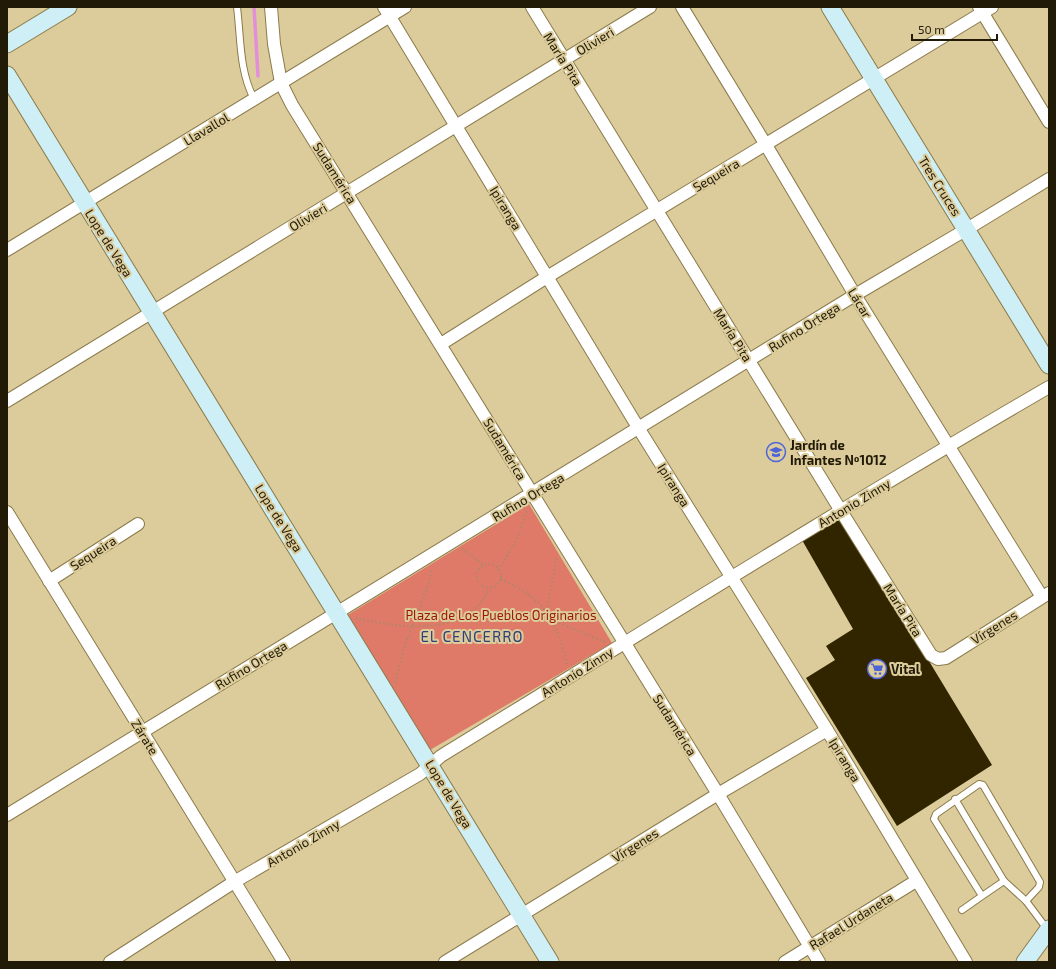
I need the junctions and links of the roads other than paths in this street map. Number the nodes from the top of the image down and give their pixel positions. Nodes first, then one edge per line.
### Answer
1 (68, 7) edge
2 (238, 7) edge
3 (271, 7) edge
4 (405, 7) edge
5 (532, 7) edge
6 (650, 7) edge
7 (682, 7) edge
8 (830, 7) edge
9 (985, 9) edge
10 (387, 12) edge
11 (7, 44) edge
12 (564, 60) junction
13 (7, 75) edge
14 (874, 80) junction
15 (281, 83) junction
16 (254, 99) junction
17 (1049, 122) edge
18 (456, 125) junction
19 (766, 145) junction
20 (1049, 178) edge
21 (348, 192) junction
22 (84, 203) junction
23 (657, 210) junction
24 (967, 229) junction
25 (7, 250) edge
26 (547, 277) junction
27 (855, 295) junction
28 (152, 312) junction
29 (441, 344) junction
30 (749, 360) junction
31 (1049, 365) edge
32 (1049, 387) edge
33 (7, 401) edge
34 (639, 429) junction
35 (949, 446) junction
36 (532, 494) junction
37 (841, 511) junction
38 (7, 512) edge
39 (138, 524) dead end
40 (731, 577) junction
41 (49, 581) junction
42 (1045, 595) edge
43 (337, 613) junction
44 (619, 646) junction
45 (938, 659) joint
46 (827, 730) junction
47 (142, 731) junction
48 (430, 764) junction
49 (718, 794) junction
50 (955, 799) junction
51 (7, 816) edge
52 (916, 881) junction
53 (1004, 881) junction
54 (234, 882) junction
55 (982, 896) junction
56 (1026, 901) junction
57 (962, 910) dead end
58 (522, 915) junction
59 (1049, 930) edge
60 (810, 947) junction
61 (110, 962) edge
62 (284, 962) edge
63 (445, 962) edge
64 (550, 962) edge
65 (785, 962) edge
66 (819, 962) edge
67 (966, 962) edge
68 (1025, 962) edge

1 - 11 street
2 - 16 lane
3 - 15 street, Sudamérica
4 - 10 street, Llavallol
5 - 12 street, María Pita
6 - 12 street, Olivieri
7 - 19 street, Lácar
8 - 14 street, Tres Cruces
9 - 14 street, Sequeira
9 - 17 street
10 - 15 street, Llavallol
10 - 18 street, Ipiranga
12 - 18 street, Olivieri
12 - 23 street, María Pita
13 - 22 street, Lope de Vega
14 - 19 street, Sequeira
14 - 24 street, Tres Cruces
15 - 16 street, Llavallol
15 - 21 street, Sudamérica
16 - 22 street, Llavallol
18 - 21 street, Olivieri
18 - 26 street, Ipiranga
19 - 23 street, Sequeira
19 - 27 street, Lácar
20 - 24 street, Rufino Ortega
21 - 28 street, Olivieri
21 - 29 street, Sudamérica
22 - 25 street, Llavallol
22 - 28 street, Lope de Vega
23 - 26 street, Sequeira
23 - 30 street, María Pita
24 - 27 street, Rufino Ortega
24 - 31 street, Tres Cruces
26 - 29 street, Sequeira
26 - 34 street, Ipiranga
27 - 30 street, Rufino Ortega
27 - 35 street, Lácar
28 - 33 street, Olivieri
28 - 43 street, Lope de Vega
29 - 36 street, Sudamérica
30 - 34 street, Rufino Ortega
30 - 37 street, María Pita
32 - 35 street, Antonio Zinny
34 - 36 street, Rufino Ortega
34 - 40 street, Ipiranga
35 - 37 street, Antonio Zinny
35 - 42 street, Lácar
36 - 43 street, Rufino Ortega
36 - 44 street, Sudamérica
37 - 40 street, Antonio Zinny
37 - 45 street, María Pita
38 - 41 street, Zárate
39 - 41 street, Sequeira
40 - 44 street, Antonio Zinny
40 - 46 street, Ipiranga
41 - 47 street, Zárate
42 - 45 street, Vírgenes
43 - 47 street, Rufino Ortega
43 - 48 street, Lope de Vega
44 - 48 street, Antonio Zinny
44 - 49 street, Sudamérica
46 - 49 street, Vírgenes
46 - 52 street, Ipiranga
47 - 51 street, Rufino Ortega
47 - 54 street, Zárate
48 - 54 street, Antonio Zinny
48 - 58 street, Lope de Vega
49 - 58 street, Vírgenes
49 - 60 street, Sudamérica
50 - 53 lane
50 - 55 lane
50 - 56 lane
52 - 60 street, Rafael Urdaneta
52 - 67 street, Ipiranga
53 - 55 lane
53 - 56 lane
54 - 61 street, Antonio Zinny
54 - 62 street, Zárate
55 - 57 lane
56 - 59 lane
58 - 63 street, Vírgenes
58 - 64 street, Lope de Vega
59 - 68 street
60 - 65 street, Rafael Urdaneta
60 - 66 street, Sudamérica

